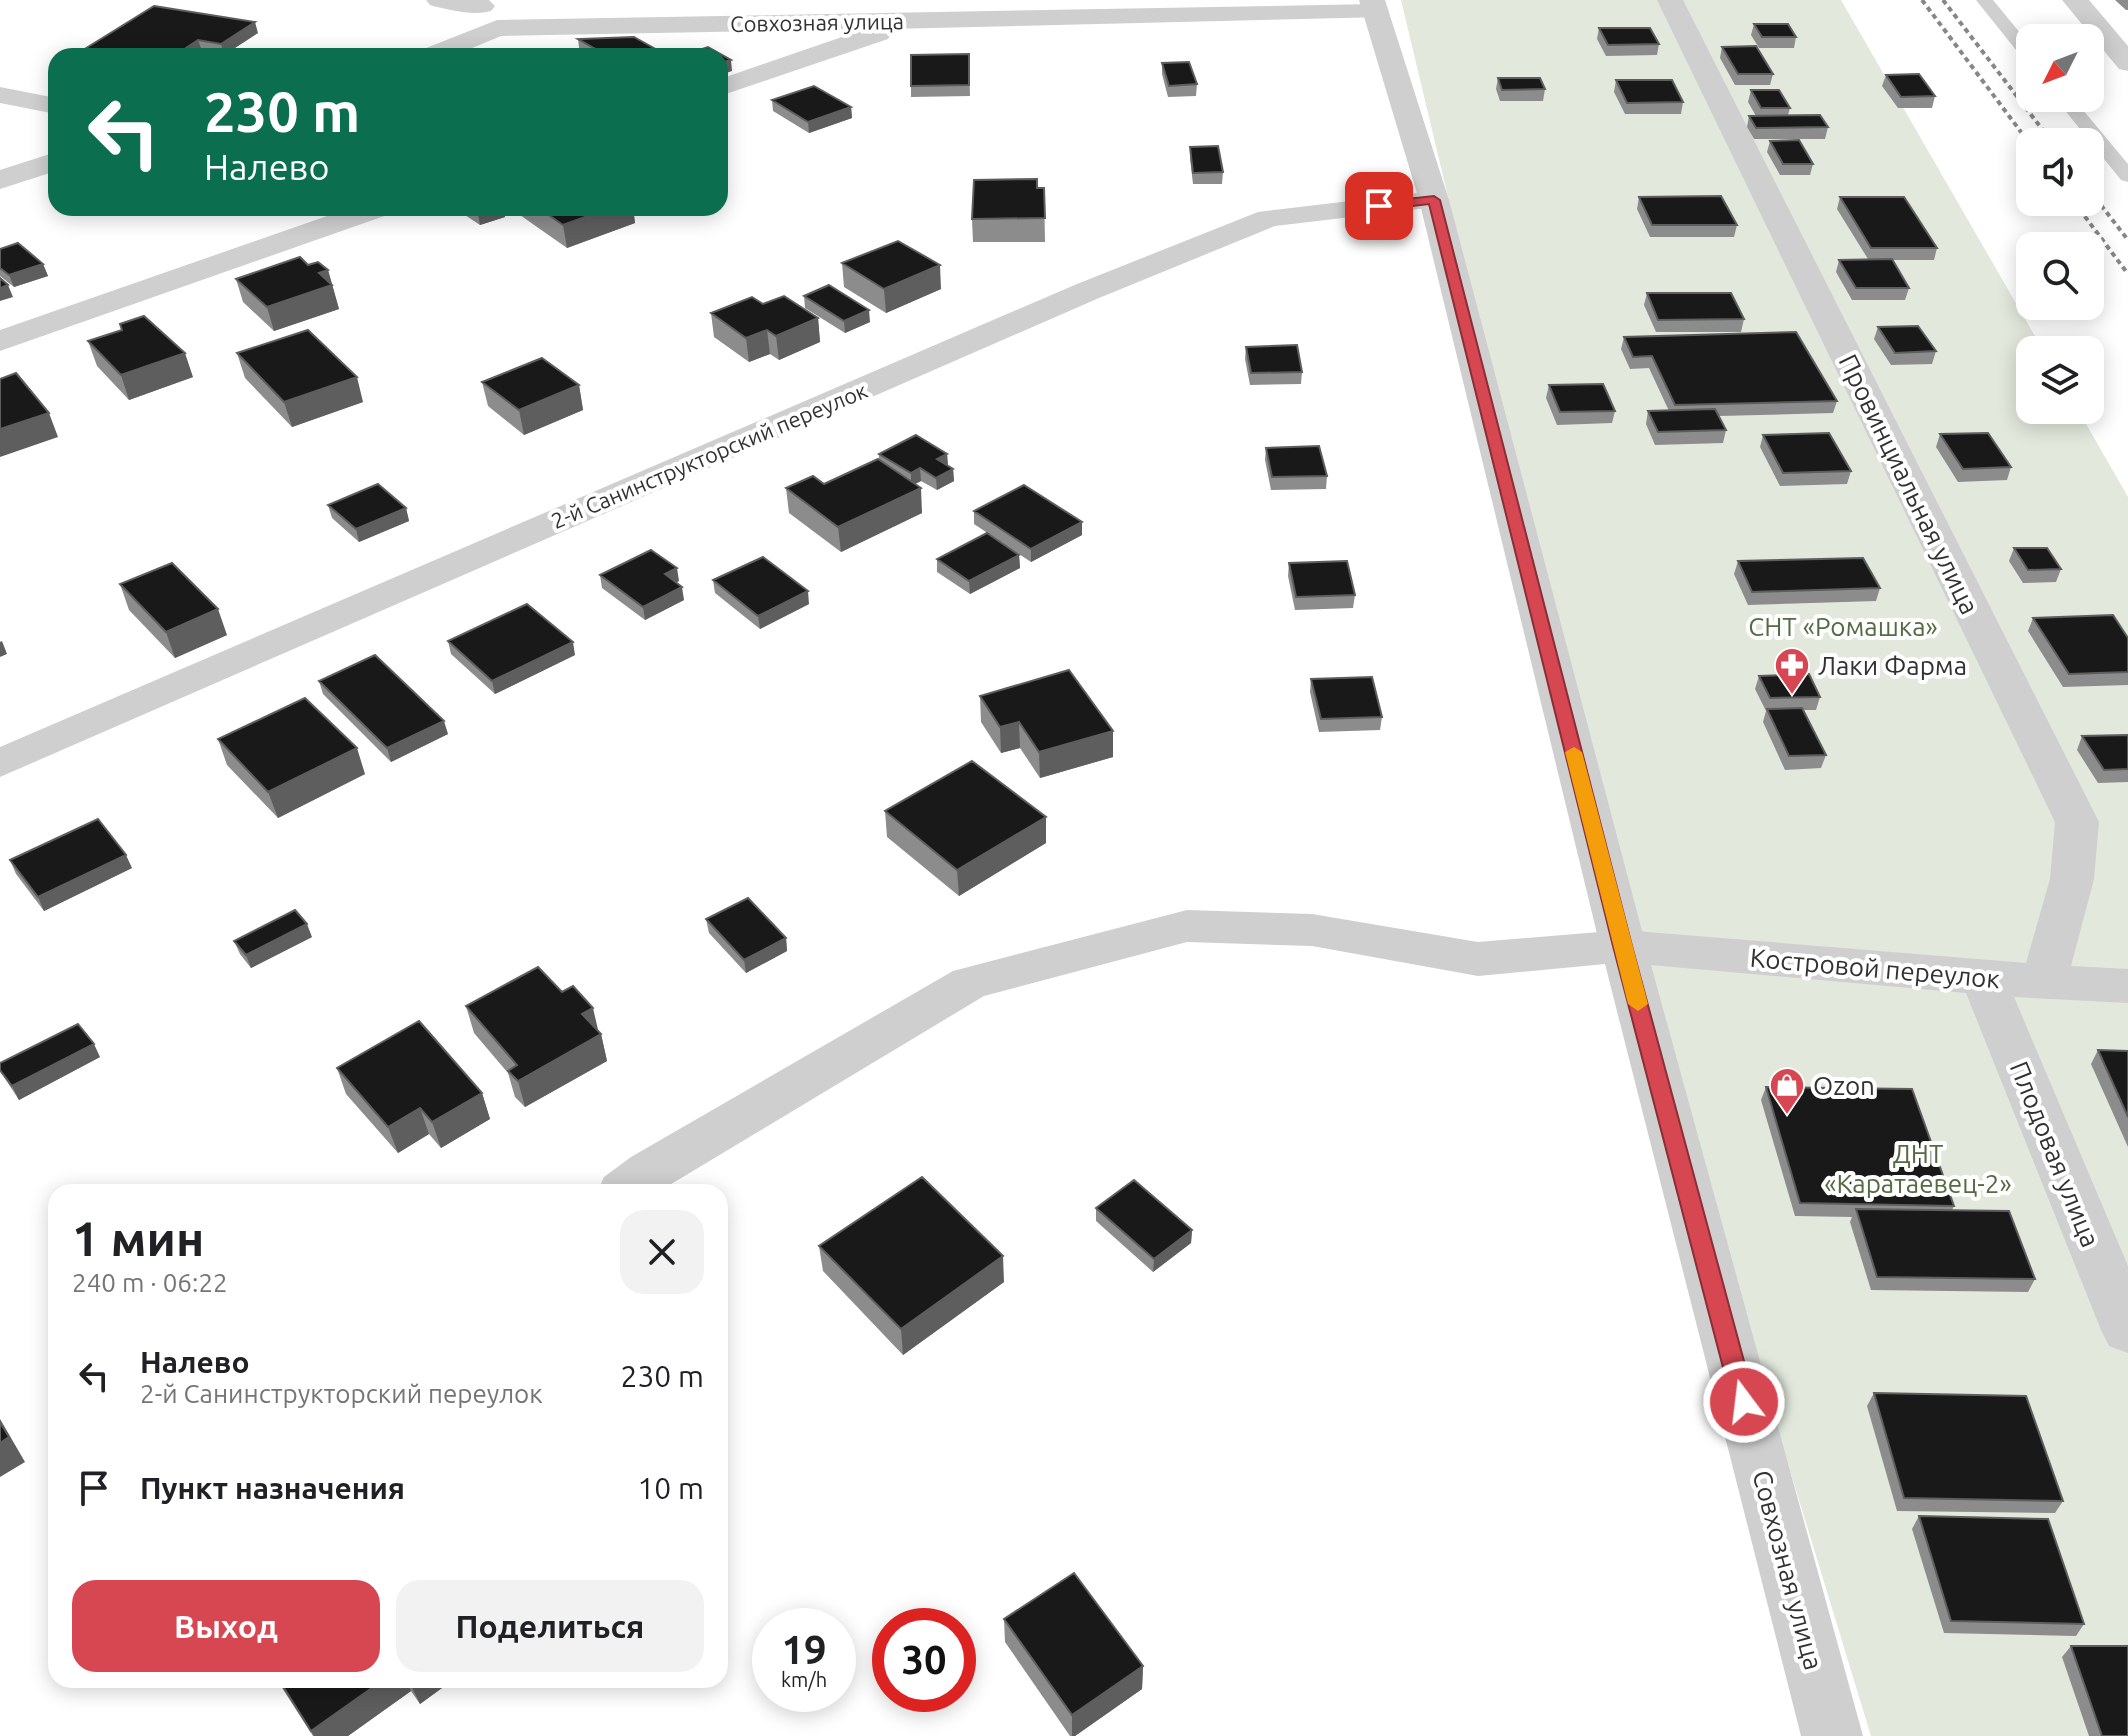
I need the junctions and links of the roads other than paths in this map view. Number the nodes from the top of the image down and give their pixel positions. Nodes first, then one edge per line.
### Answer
1 (439, 0) edge
2 (1670, 0) edge
3 (1984, 0) edge
4 (2075, 0) edge
5 (480, 3) edge
6 (1374, 6) edge
7 (1101, 8) edge
8 (916, 20) junction
9 (497, 28) junction
10 (2016, 39) edge
11 (449, 48) edge
12 (2128, 63) edge
13 (728, 85) edge
14 (0, 95) edge
15 (48, 104) edge
16 (2075, 112) edge
17 (48, 164) edge
18 (2128, 176) edge
19 (0, 180) edge
20 (1434, 200) junction
21 (356, 216) edge
22 (0, 341) edge
23 (0, 763) edge
24 (1623, 946) junction
25 (1983, 978) junction
26 (2044, 981) junction
27 (2128, 986) edge
28 (632, 1184) edge
29 (2128, 1330) edge
30 (1832, 1736) edge

1 - 5 street
2 - 26 street, Провинциальная улица
3 - 10 lane
4 - 12 street
5 - 9 street
6 - 7 street, Совхозная улица
6 - 20 street, Совхозная улица
7 - 8 street, Совхозная улица
8 - 9 street, Совхозная улица
8 - 13 street
9 - 11 street
14 - 15 street
16 - 18 lane
17 - 19 street
20 - 23 street, 2-й Санинструкторский переулок
20 - 24 street, Совхозная улица
21 - 22 street
24 - 25 street, Костровой переулок
24 - 28 street, Костровой переулок
24 - 30 street, Совхозная улица
25 - 26 street, Костровой переулок
25 - 29 street, Плодовая улица
26 - 27 street, Костровой переулок

